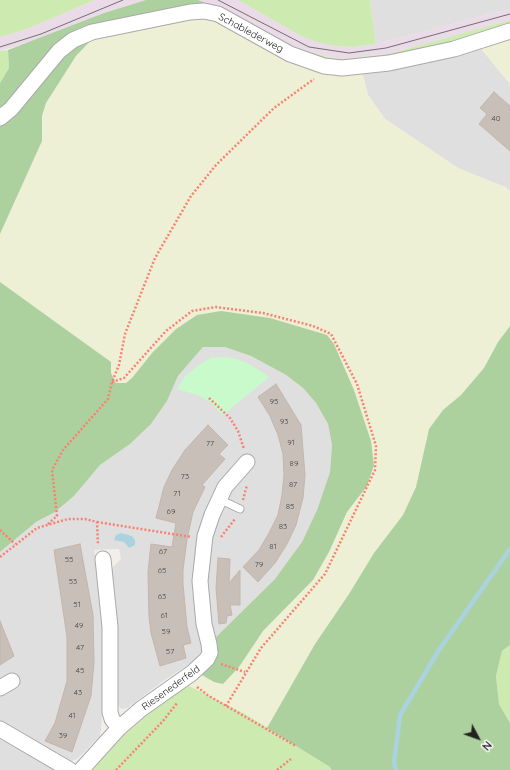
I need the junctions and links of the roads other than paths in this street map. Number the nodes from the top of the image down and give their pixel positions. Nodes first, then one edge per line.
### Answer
1 (510, 30) edge
2 (0, 118) edge
3 (247, 462) dead end
4 (219, 499) junction
5 (240, 509) dead end
6 (103, 559) road end
7 (119, 728) junction
8 (0, 729) edge
9 (70, 770) edge
10 (81, 770) edge

1 - 2 street, Schablederweg
3 - 4 street, Riesenederfeld
4 - 5 lane
4 - 7 street, Riesenederfeld
6 - 7 street
7 - 10 street, Riesenederfeld
8 - 9 street

